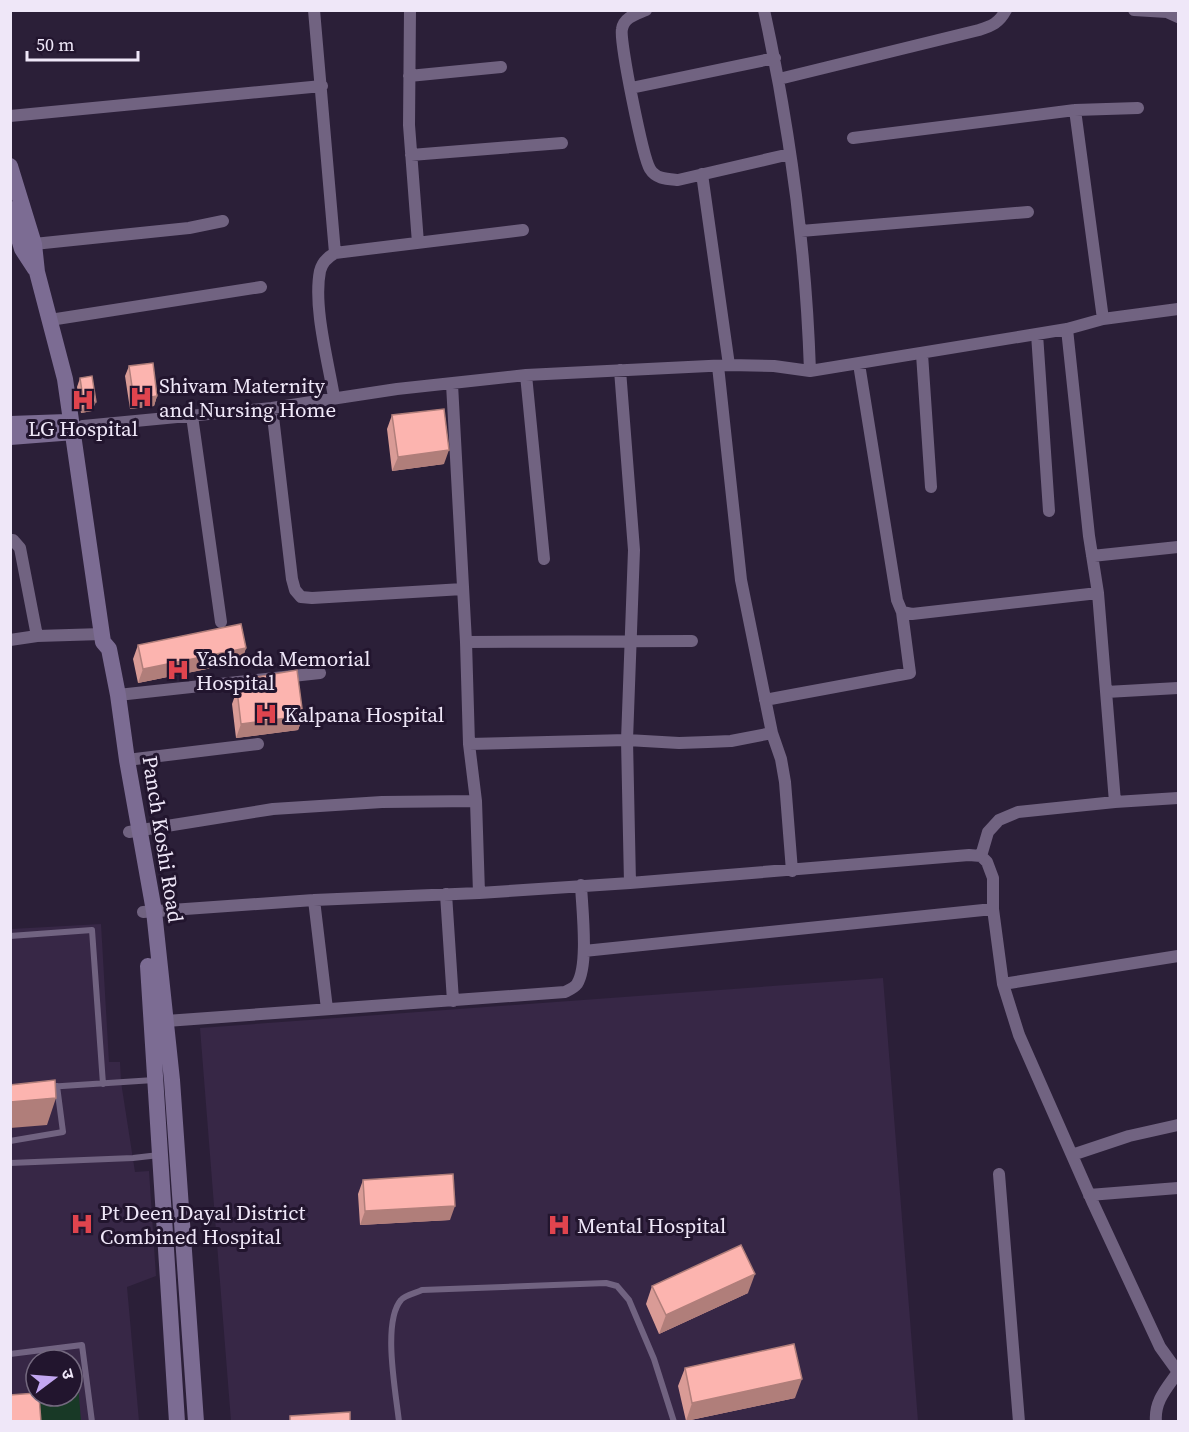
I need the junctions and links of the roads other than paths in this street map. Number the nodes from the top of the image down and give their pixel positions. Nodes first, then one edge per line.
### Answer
1 (315, 10) edge
2 (410, 10) edge
3 (646, 10) edge
4 (764, 10) edge
5 (1006, 10) edge
6 (1134, 10) edge
7 (1178, 16) edge
8 (774, 58) junction
9 (501, 67) dead end
10 (409, 76) junction
11 (779, 79) junction
12 (322, 86) junction
13 (631, 88) junction
14 (1138, 108) dead end
15 (1075, 110) junction
16 (10, 116) edge
17 (853, 138) dead end
18 (562, 143) dead end
19 (790, 154) junction
20 (411, 155) junction
21 (10, 166) edge
22 (702, 174) junction
23 (10, 209) edge
24 (1028, 212) dead end
25 (223, 221) dead end
26 (523, 231) dead end
27 (801, 231) junction
28 (418, 243) junction
29 (34, 244) junction
30 (334, 253) junction
31 (37, 272) junction
32 (261, 287) dead end
33 (1179, 309) edge
34 (1103, 319) junction
35 (50, 320) junction
36 (1067, 329) junction
37 (1037, 334) junction
38 (922, 354) junction
39 (859, 364) junction
40 (724, 366) junction
41 (620, 370) junction
42 (810, 371) junction
43 (526, 375) junction
44 (452, 384) junction
45 (334, 397) junction
46 (272, 408) junction
47 (192, 416) junction
48 (10, 424) edge
49 (76, 427) junction
50 (10, 437) edge
51 (932, 487) dead end
52 (1049, 511) dead end
53 (10, 540) edge
54 (1179, 547) edge
55 (1092, 556) junction
56 (544, 559) dead end
57 (463, 590) junction
58 (1098, 593) junction
59 (902, 612) junction
60 (221, 622) dead end
61 (37, 636) junction
62 (103, 638) junction
63 (10, 640) edge
64 (631, 640) junction
65 (692, 641) dead end
66 (466, 642) junction
67 (320, 673) dead end
68 (1179, 688) edge
69 (1106, 692) junction
70 (118, 695) junction
71 (765, 700) junction
72 (771, 733) junction
73 (627, 740) junction
74 (258, 744) dead end
75 (469, 744) junction
76 (127, 760) junction
77 (1179, 798) edge
78 (476, 801) junction
79 (1115, 802) junction
80 (134, 831) junction
81 (981, 856) junction
82 (792, 871) junction
83 (630, 883) junction
84 (581, 885) junction
85 (479, 892) junction
86 (446, 894) junction
87 (314, 900) junction
88 (993, 909) junction
89 (148, 912) junction
90 (10, 936) edge
91 (584, 951) junction
92 (1179, 956) edge
93 (1003, 984) junction
94 (453, 1001) junction
95 (327, 1009) junction
96 (165, 1021) junction
97 (163, 1080) junction
98 (103, 1083) junction
99 (57, 1086) junction
100 (34, 1087) edge
101 (1179, 1125) edge
102 (10, 1142) edge
103 (169, 1154) junction
104 (1072, 1155) junction
105 (10, 1163) edge
106 (999, 1174) dead end
107 (1179, 1188) edge
108 (1089, 1194) junction
109 (10, 1354) edge
110 (1178, 1372) edge
111 (92, 1422) edge
112 (177, 1422) edge
113 (196, 1422) edge
114 (399, 1422) edge
115 (674, 1422) edge
116 (1019, 1422) edge
117 (1156, 1422) edge

1 - 12 street
2 - 10 street
3 - 13 street
4 - 8 street
5 - 11 street
6 - 7 street
8 - 11 street
8 - 13 street
9 - 10 street
10 - 20 street
11 - 19 street
12 - 16 street
12 - 30 street
13 - 22 street
14 - 15 street
15 - 17 street
15 - 34 street
18 - 20 street
19 - 22 street
19 - 27 street
20 - 28 street
21 - 29 street, Panch Koshi Road
22 - 40 street
23 - 31 street, Panch Koshi Road
24 - 27 street
25 - 29 street
26 - 28 street
27 - 42 street
28 - 30 street
29 - 31 street, Panch Koshi Road
30 - 45 street
31 - 35 street, Panch Koshi Road
32 - 35 street
33 - 34 street
34 - 36 street
35 - 49 street, Panch Koshi Road
36 - 37 street
36 - 55 street
37 - 38 street
37 - 52 street
38 - 39 street
38 - 51 street
39 - 42 street
39 - 59 street
40 - 41 street
40 - 42 street
40 - 71 street
41 - 43 street
41 - 64 street
43 - 44 street
43 - 56 street
44 - 45 street
44 - 57 street
45 - 46 street
46 - 47 street
46 - 57 street
47 - 49 street
47 - 60 street
48 - 49 street
49 - 50 street
49 - 62 street, Panch Koshi Road
53 - 61 street
54 - 55 street
55 - 58 street
57 - 66 street
58 - 59 street
58 - 69 street
59 - 71 street
61 - 62 street
61 - 63 street
62 - 70 street, Panch Koshi Road
62 - 80 street
64 - 65 street
64 - 66 street
64 - 73 street
66 - 75 street
67 - 70 street
68 - 69 street
69 - 79 street
70 - 76 street, Panch Koshi Road
71 - 72 street
72 - 73 street
72 - 82 street
73 - 75 street
73 - 83 street
74 - 76 street
75 - 78 street
76 - 80 street, Panch Koshi Road
77 - 79 street
78 - 80 street
78 - 85 street
79 - 81 street
80 - 89 street, Panch Koshi Road
81 - 82 street
81 - 88 street
82 - 83 street
83 - 84 street
84 - 85 street
84 - 91 street
85 - 86 street
86 - 87 street
86 - 94 street
87 - 89 street
87 - 95 street
88 - 91 street
88 - 93 street
89 - 96 street, Panch Koshi Road
89 - 97 street
90 - 98 lane
91 - 94 street
92 - 93 street
93 - 104 street
94 - 95 street
95 - 96 street
96 - 97 street, Panch Koshi Road
97 - 98 lane
97 - 103 street, Panch Koshi Road
98 - 99 lane
99 - 100 lane
99 - 102 lane
101 - 104 street
103 - 105 lane
103 - 112 street
103 - 113 street, Panch Koshi Road
104 - 108 street
106 - 116 street
107 - 108 street
108 - 110 street
109 - 111 lane
110 - 117 street
114 - 115 lane

